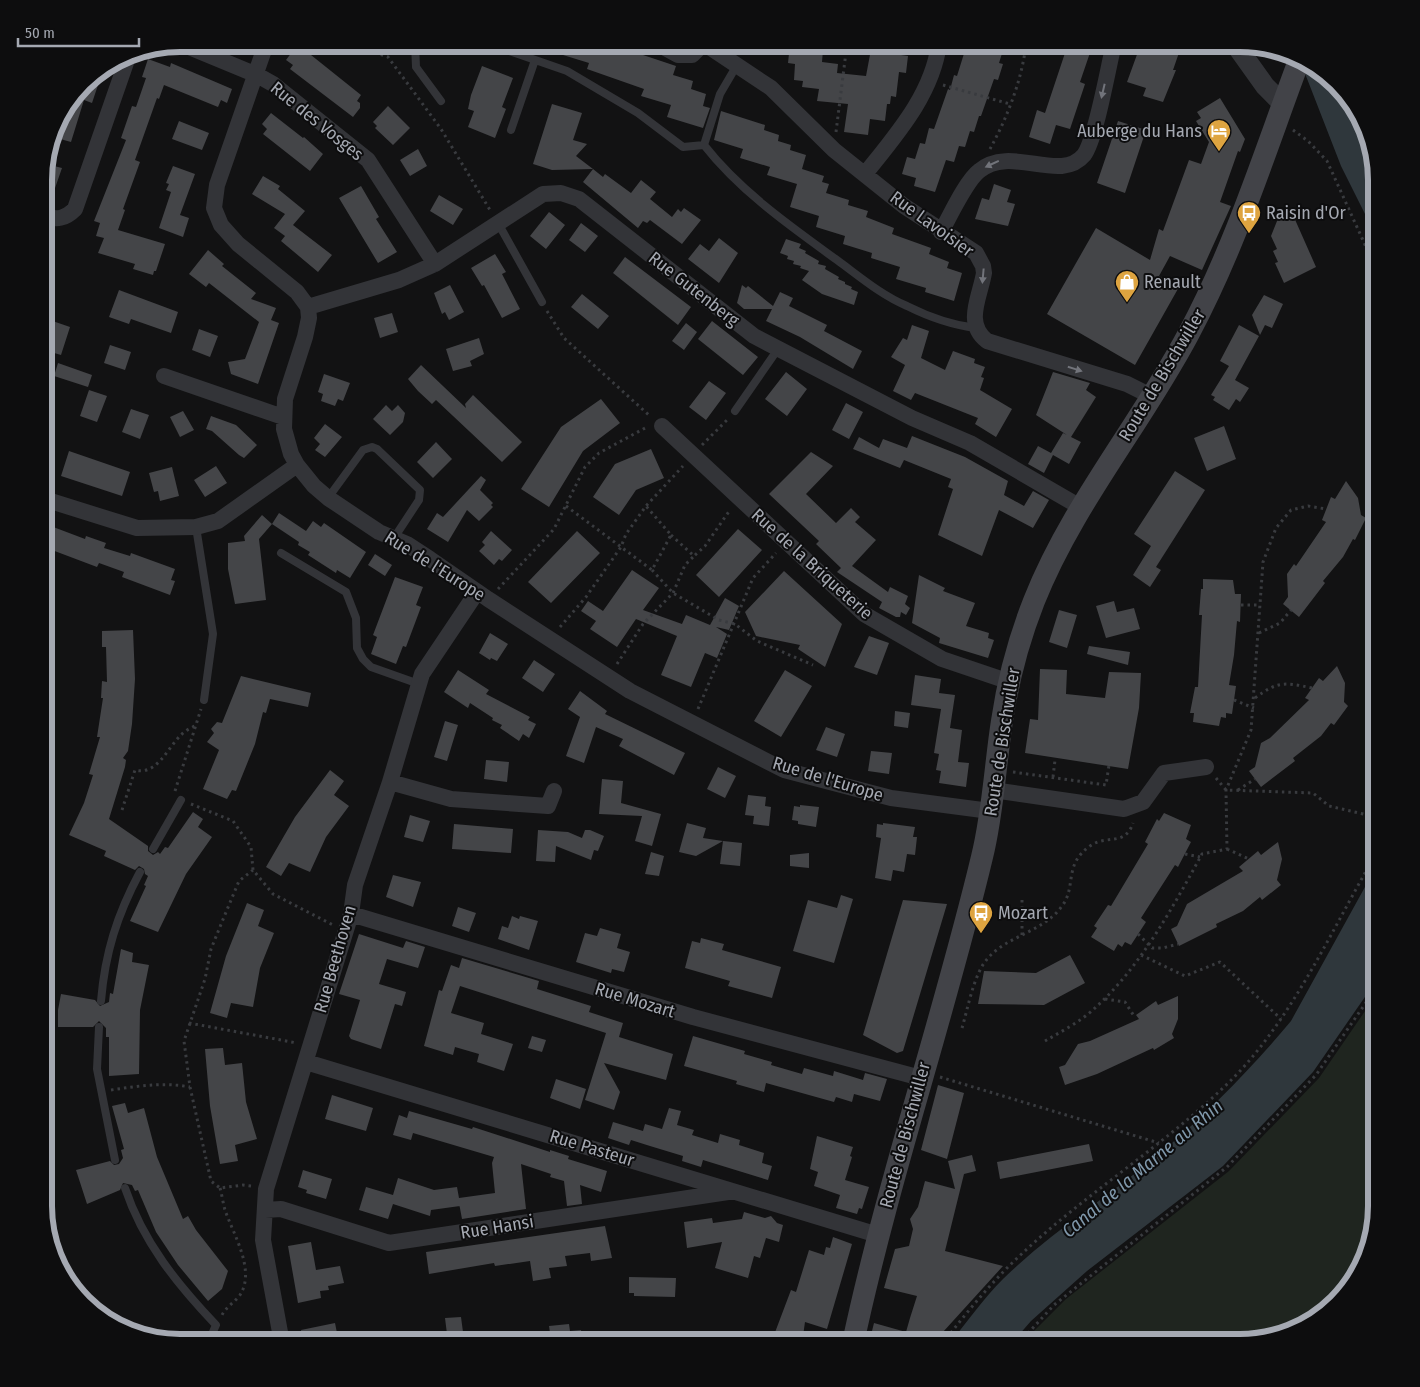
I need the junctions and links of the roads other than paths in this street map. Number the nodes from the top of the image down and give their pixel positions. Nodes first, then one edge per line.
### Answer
1 (204, 53) edge
2 (263, 53) edge
3 (415, 53) edge
4 (515, 53) edge
5 (674, 53) edge
6 (694, 53) edge
7 (719, 53) edge
8 (936, 53) edge
9 (1112, 53) edge
10 (1241, 53) edge
11 (535, 60) junction
12 (737, 64) junction
13 (125, 66) edge
14 (1297, 67) edge
15 (257, 75) junction
16 (441, 101) dead end
17 (1281, 112) junction
18 (511, 130) dead end
19 (704, 145) junction
20 (865, 174) junction
21 (53, 218) edge
22 (498, 223) junction
23 (941, 232) junction
24 (435, 264) junction
25 (542, 302) road end
26 (308, 308) junction
27 (976, 328) junction
28 (778, 349) junction
29 (164, 376) dead end
30 (1151, 396) junction
31 (735, 411) road end
32 (283, 417) junction
33 (659, 424) road end
34 (297, 465) junction
35 (328, 498) junction
36 (53, 502) edge
37 (1082, 508) junction
38 (196, 527) junction
39 (394, 538) junction
40 (281, 552) dead end
41 (482, 596) junction
42 (1010, 682) junction
43 (419, 684) junction
44 (204, 700) road end
45 (1206, 766) road end
46 (390, 782) junction
47 (554, 791) dead end
48 (181, 800) road end
49 (992, 801) junction
50 (153, 849) dead end
51 (140, 872) dead end
52 (351, 914) junction
53 (101, 1001) dead end
54 (99, 1027) dead end
55 (308, 1054) junction
56 (922, 1075) junction
57 (115, 1160) dead end
58 (124, 1188) dead end
59 (733, 1191) junction
60 (265, 1210) junction
61 (878, 1235) junction
62 (212, 1334) edge
63 (280, 1334) edge
64 (856, 1334) edge

1 - 15 street, Rue des Vosges
2 - 15 street
3 - 16 lane
4 - 11 lane
5 - 6 street, Rue Lavoisier
7 - 12 street, Rue Lavoisier
8 - 20 street
9 -> 23 street
10 - 17 street
11 - 18 lane
11 - 19 lane
12 - 19 lane
12 - 20 street, Rue Lavoisier
13 - 21 street
14 - 17 main road, Route de Bischwiller
15 - 24 street, Rue des Vosges
15 - 26 street
17 - 30 main road, Route de Bischwiller
19 - 27 lane
20 - 23 street, Rue Lavoisier
22 - 24 street, Rue Gutenberg
22 - 25 lane
22 - 28 street, Rue Gutenberg
23 -> 27 street, Rue Lavoisier
24 - 26 street, Rue Gutenberg
26 - 32 street, Rue de l'Europe
27 -> 30 street
28 - 31 lane
28 - 37 street, Rue Gutenberg
29 - 32 street
30 - 37 main road, Route de Bischwiller
32 - 34 street, Rue de l'Europe
33 - 42 street, Rue de la Briqueterie
34 - 35 street, Rue de l'Europe
34 - 38 street
35 - 39 street, Rue de l'Europe
35 - 39 lane
36 - 38 street
37 - 42 main road, Route de Bischwiller
38 - 44 lane
39 - 41 street, Rue de l'Europe
40 - 43 lane
41 - 43 street, Rue Beethoven
41 - 49 street, Rue de l'Europe
42 - 49 main road, Route de Bischwiller
43 - 46 street, Rue Beethoven
45 - 49 street, Rue de l'Europe
46 - 47 street
46 - 52 street, Rue Beethoven
48 - 50 lane
49 - 56 main road, Route de Bischwiller
51 - 53 lane
52 - 55 street, Rue Beethoven
52 - 56 street, Rue Mozart
54 - 57 lane
55 - 59 street, Rue Pasteur
55 - 60 street, Rue Beethoven
56 - 61 main road, Route de Bischwiller
58 - 62 lane
59 - 60 street, Rue Hansi
59 - 61 street, Rue Pasteur
60 - 63 street, Rue Beethoven
61 - 64 main road, Route de Bischwiller

